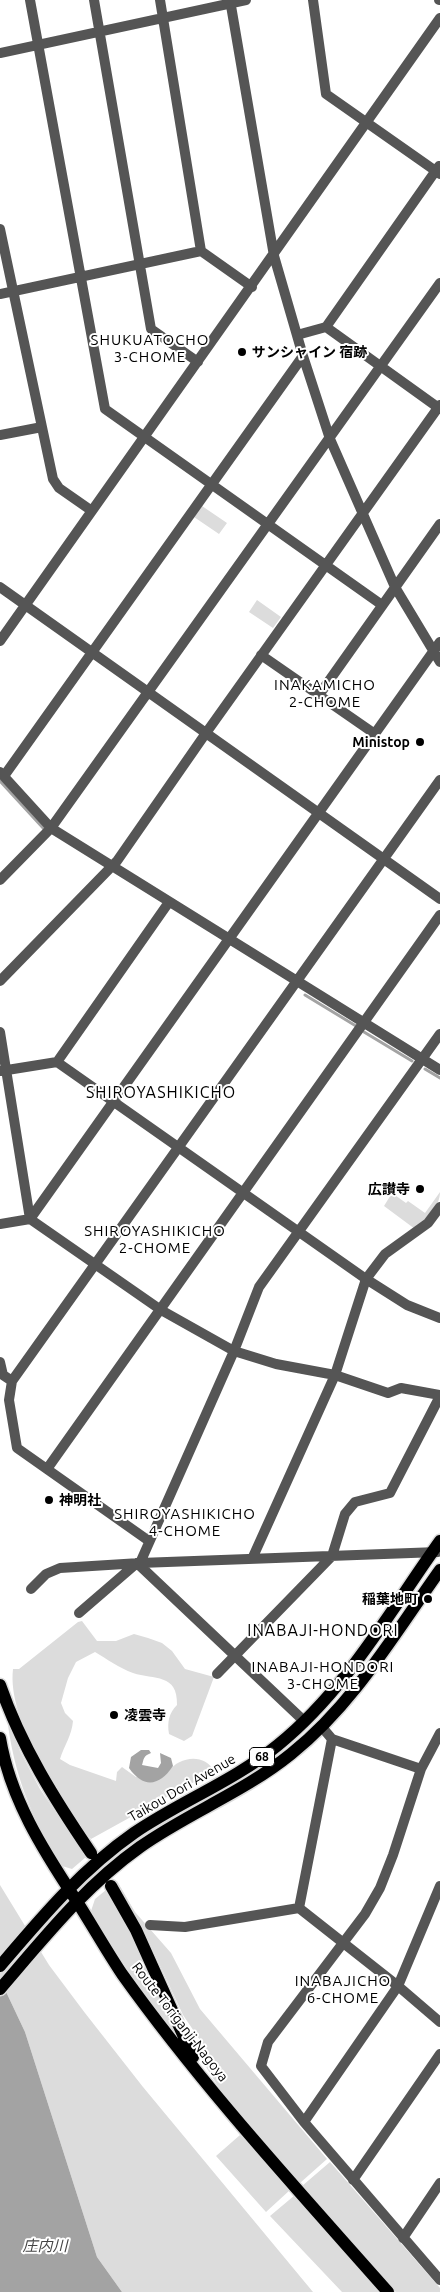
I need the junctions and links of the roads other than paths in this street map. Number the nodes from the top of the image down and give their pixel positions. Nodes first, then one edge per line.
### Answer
1 (30, 0) edge
2 (94, 0) edge
3 (160, 0) edge
4 (246, 0) edge
5 (313, 0) edge
6 (230, 2) edge
7 (163, 18) junction
8 (440, 18) edge
9 (99, 32) junction
10 (39, 45) junction
11 (0, 53) edge
12 (368, 122) junction
13 (439, 170) edge
14 (0, 229) edge
15 (201, 251) junction
16 (274, 256) junction
17 (141, 264) junction
18 (81, 277) junction
19 (440, 283) edge
20 (252, 287) junction
21 (13, 292) junction
22 (0, 294) edge
23 (326, 327) junction
24 (297, 335) junction
25 (303, 356) junction
26 (198, 362) junction
27 (380, 366) junction
28 (439, 407) edge
29 (42, 426) junction
30 (0, 435) edge
31 (145, 436) junction
32 (330, 439) junction
33 (212, 484) junction
34 (92, 511) junction
35 (363, 513) junction
36 (440, 524) edge
37 (268, 525) junction
38 (325, 566) junction
39 (0, 587) edge
40 (395, 587) junction
41 (26, 605) junction
42 (382, 606) junction
43 (0, 641) edge
44 (440, 642) edge
45 (93, 652) junction
46 (433, 653) junction
47 (261, 655) junction
48 (440, 662) edge
49 (148, 691) junction
50 (319, 695) junction
51 (206, 733) junction
52 (376, 734) junction
53 (2, 774) edge
54 (440, 780) edge
55 (320, 814) junction
56 (51, 828) junction
57 (384, 859) junction
58 (112, 866) junction
59 (0, 880) edge
60 (440, 899) edge
61 (169, 902) junction
62 (440, 915) edge
63 (229, 938) junction
64 (0, 981) edge
65 (297, 982) junction
66 (364, 1023) junction
67 (0, 1032) edge
68 (440, 1034) edge
69 (422, 1059) junction
70 (58, 1062) junction
71 (3, 1070) edge
72 (440, 1070) edge
73 (113, 1101) junction
74 (179, 1147) junction
75 (244, 1193) junction
76 (440, 1207) edge
77 (30, 1218) junction
78 (0, 1224) edge
79 (299, 1232) junction
80 (96, 1264) junction
81 (366, 1279) junction
82 (160, 1310) junction
83 (440, 1318) edge
84 (234, 1351) junction
85 (0, 1362) edge
86 (335, 1375) junction
87 (12, 1382) junction
88 (440, 1396) edge
89 (47, 1469) junction
90 (149, 1541) junction
91 (438, 1548) edge
92 (332, 1556) junction
93 (252, 1559) junction
94 (138, 1563) junction
95 (440, 1570) edge
96 (31, 1589) dead end
97 (79, 1613) dead end
98 (236, 1656) junction
99 (217, 1674) dead end
100 (0, 1684) edge
101 (304, 1721) junction
102 (321, 1726) junction
103 (440, 1733) edge
104 (0, 1738) edge
105 (332, 1739) junction
106 (421, 1769) junction
107 (91, 1853) dead end
108 (111, 1886) dead end
109 (440, 1886) edge
110 (68, 1889) junction
111 (76, 1901) junction
112 (299, 1908) junction
113 (150, 1925) dead end
114 (343, 1943) junction
115 (0, 1966) edge
116 (398, 1986) junction
117 (0, 1989) edge
118 (440, 2022) edge
119 (440, 2054) edge
120 (214, 2092) junction
121 (304, 2122) junction
122 (354, 2180) junction
123 (440, 2183) edge
124 (403, 2238) junction
125 (440, 2280) edge
126 (388, 2292) edge

1 - 10 street
2 - 9 street
3 - 7 street
4 - 6 street
5 - 12 street
6 - 7 street
6 - 16 street
7 - 9 street
7 - 15 street
8 - 12 street
9 - 10 street
9 - 17 street
10 - 11 street
10 - 18 street
12 - 13 street
12 - 16 street
13 - 23 street
14 - 21 street
15 - 17 street
15 - 20 street
16 - 20 street
16 - 24 street
17 - 18 street
17 - 26 street
18 - 21 street
18 - 31 street
19 - 27 street
20 - 26 street
21 - 22 street
21 - 29 street
23 - 24 street
23 - 27 street
24 - 25 street
25 - 32 street
25 - 33 street
26 - 31 street
27 - 28 street
27 - 32 street
28 - 35 street
29 - 30 street
29 - 34 street
31 - 33 street
31 - 34 street
32 - 35 street
32 - 37 street
33 - 37 street
33 - 45 street
34 - 41 street
35 - 38 street
35 - 40 street
36 - 40 street
37 - 38 street
37 - 49 street
38 - 42 street
38 - 47 street
39 - 41 street
40 - 42 street
40 - 46 street
41 - 43 street
41 - 45 street
42 - 50 street
44 - 46 street
45 - 49 street
45 - 53 street
46 - 48 street
46 - 52 street
47 - 50 street
47 - 51 street
49 - 51 street
49 - 56 street
50 - 52 street
51 - 55 street
51 - 58 street
52 - 55 street
53 - 56 street
54 - 57 street
55 - 57 street
55 - 63 street
56 - 58 street
56 - 59 street
57 - 60 street
57 - 65 street
58 - 61 street
58 - 64 street
61 - 63 street
61 - 70 street
62 - 66 street
63 - 65 street
63 - 73 street
65 - 66 street
65 - 74 street
66 - 69 street
66 - 75 street
67 - 71 street
68 - 69 street
69 - 72 street
69 - 79 street
70 - 71 street
70 - 73 street
71 - 77 street
73 - 74 street
73 - 77 street
74 - 75 street
74 - 80 street
75 - 79 street
75 - 82 street
76 - 81 street
77 - 78 street
77 - 80 street
79 - 81 street
79 - 84 street
80 - 82 street
80 - 87 street
81 - 83 street
81 - 86 street
82 - 84 street
82 - 89 street
84 - 86 street
84 - 90 street
85 - 87 street
86 - 88 street
86 - 93 street
87 - 89 street
88 - 92 street
89 - 90 street
90 - 94 street
91 - 92 street
91 - 101 main road, Taikou Dori Avenue / 68
92 - 93 street
92 - 98 street
93 - 94 street
94 - 96 street
94 - 97 street
94 - 98 street
95 - 102 main road, 68
98 - 99 street
98 - 101 street
100 - 107 main road
101 - 110 main road, Taikou Dori Avenue / 68
102 - 105 street
102 - 111 main road, 68
103 - 106 street
104 - 110 main road, Route Toriganji-Nagoya
105 - 106 street
105 - 112 street
106 - 114 street
108 - 120 main road
109 - 116 street
110 - 111 main road, Route Toriganji-Nagoya
110 - 115 main road, Taikou Dori Avenue / 68
111 - 117 main road, 68
111 - 120 main road, Route Toriganji-Nagoya
112 - 113 street
112 - 114 street
114 - 116 street
114 - 121 street
116 - 118 street
116 - 121 street
119 - 122 street
120 - 126 main road, Route Toriganji-Nagoya
121 - 122 street
122 - 124 street
123 - 124 street
124 - 125 street

